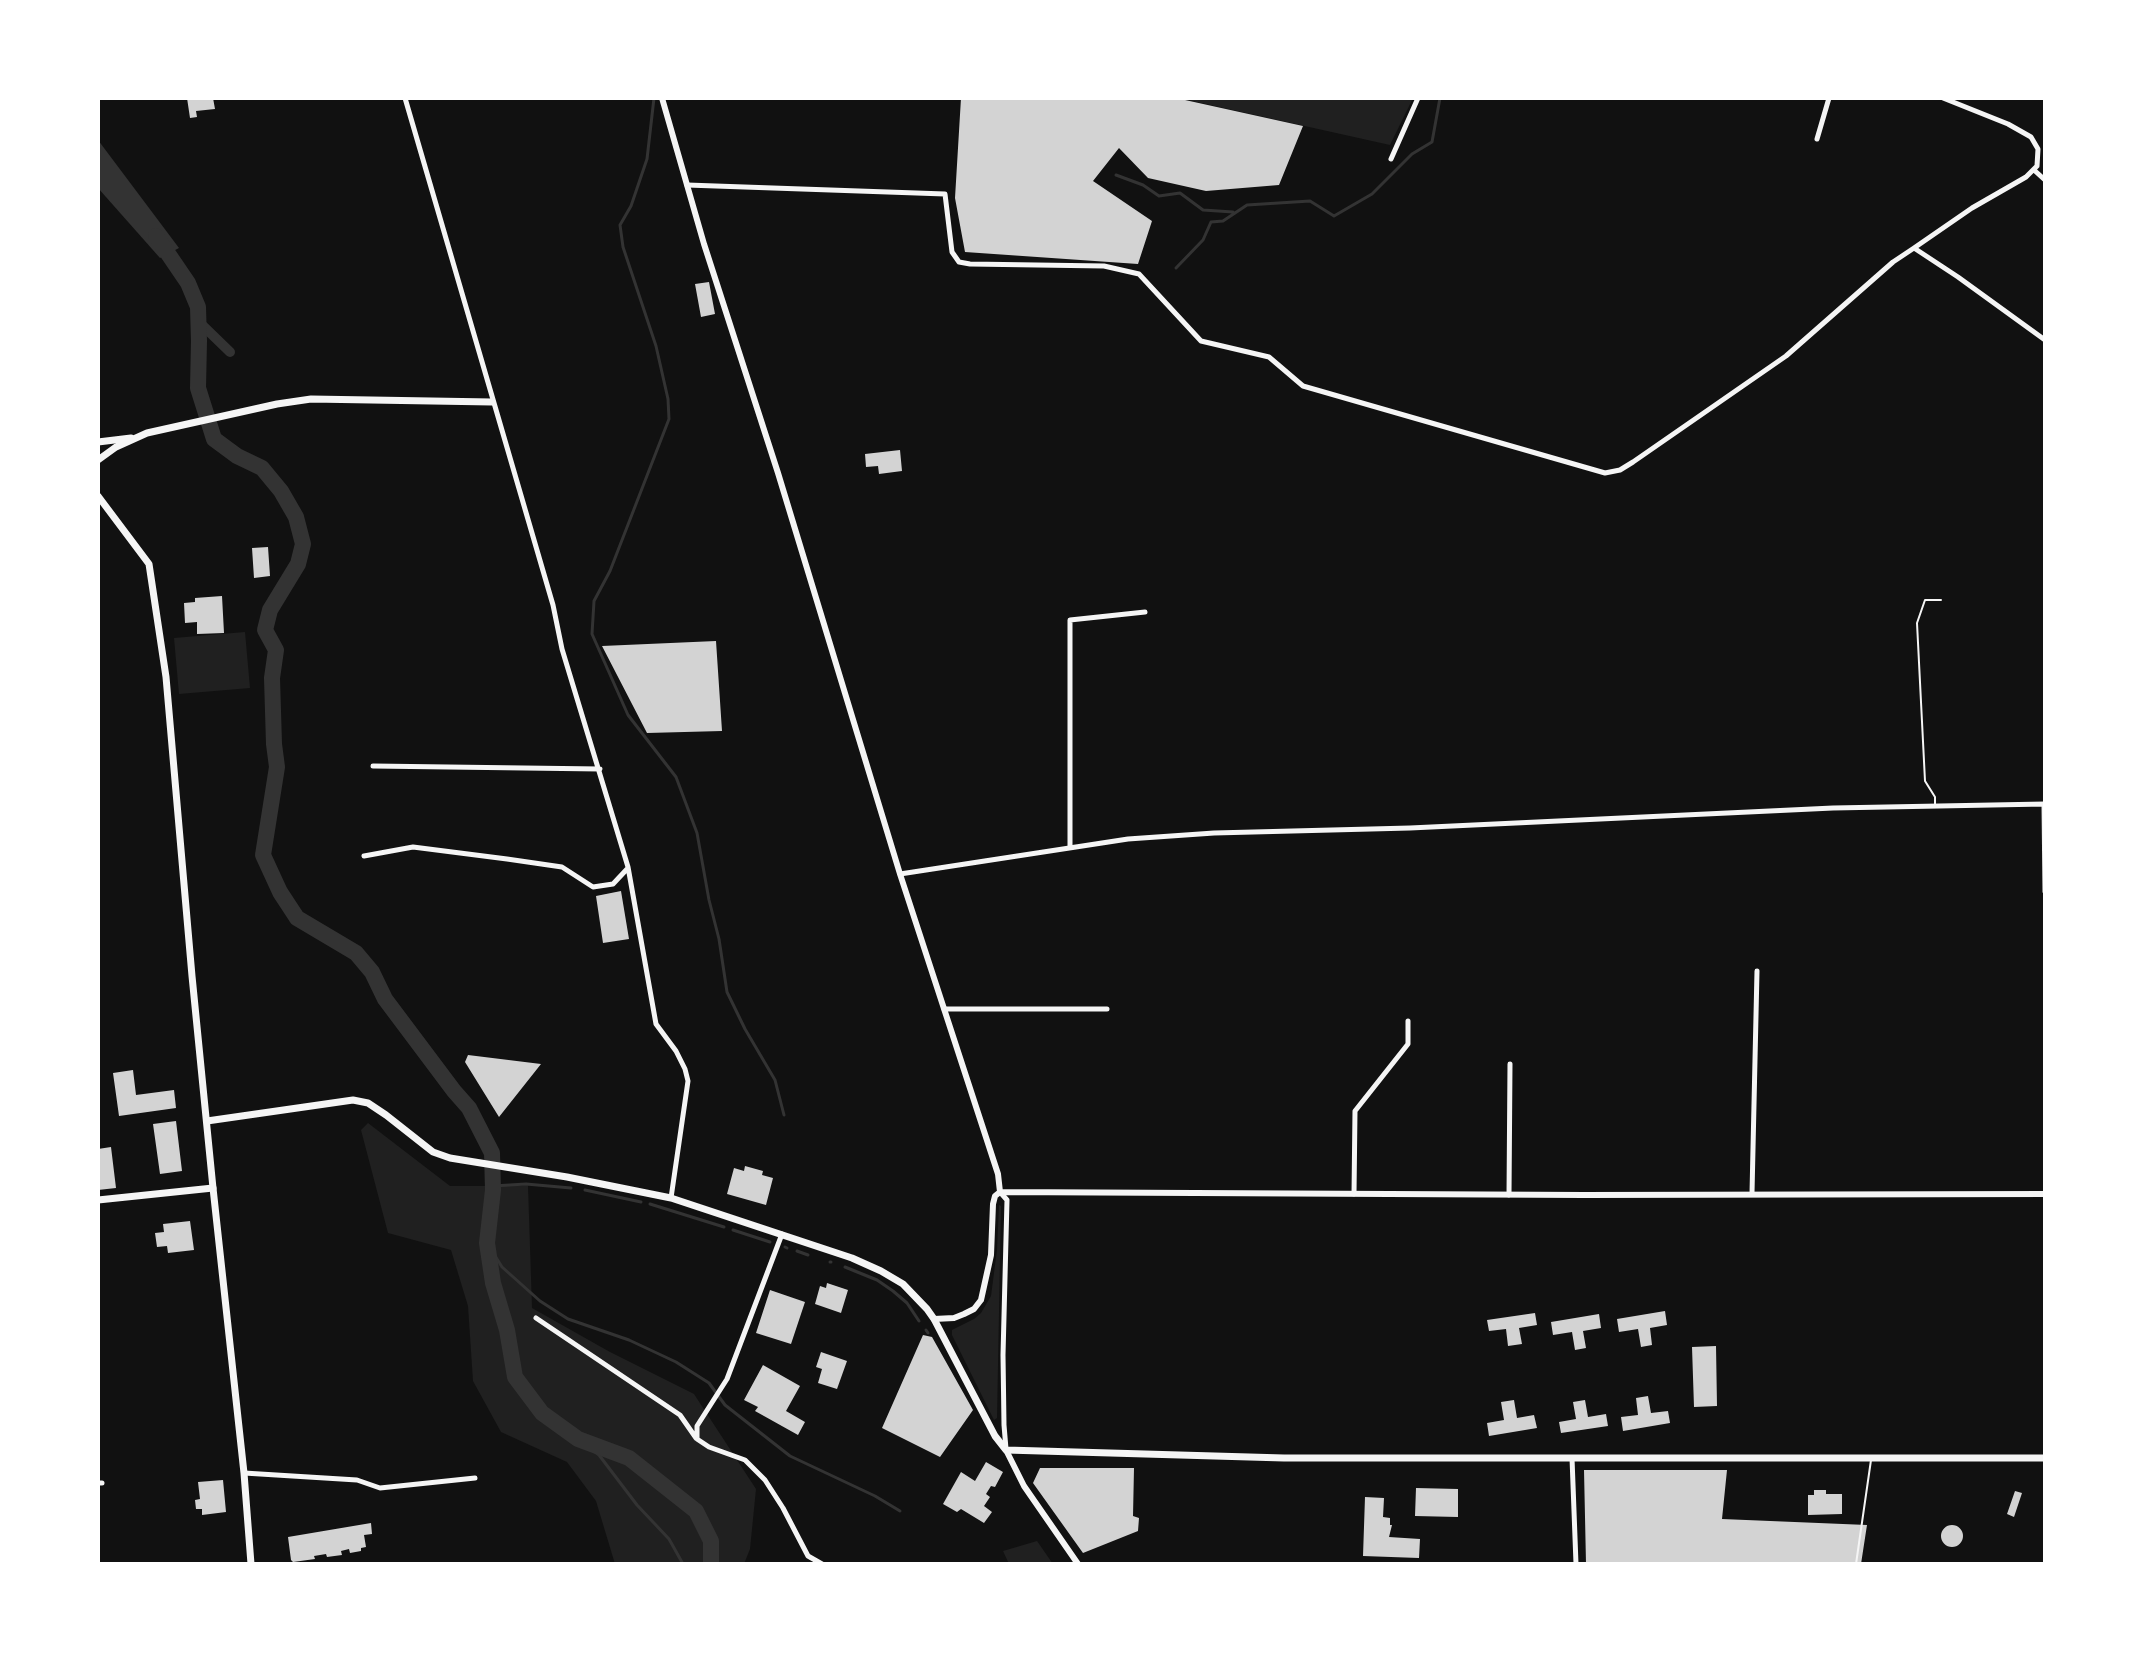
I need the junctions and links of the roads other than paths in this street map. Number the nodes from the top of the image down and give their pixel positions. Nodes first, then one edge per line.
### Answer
1 (405, 98) edge
2 (662, 98) edge
3 (1418, 98) edge
4 (1829, 98) edge
5 (1943, 98) edge
6 (1817, 139) dead end
7 (1391, 159) dead end
8 (2034, 170) junction
9 (2045, 180) edge
10 (687, 185) junction
11 (1914, 248) junction
12 (2045, 340) edge
13 (492, 402) junction
14 (131, 438) junction
15 (98, 442) edge
16 (98, 460) edge
17 (98, 496) edge
18 (1941, 600) dead end
19 (1145, 612) dead end
20 (373, 766) dead end
21 (600, 769) junction
22 (2044, 804) edge
23 (1935, 806) junction
24 (1070, 848) junction
25 (364, 856) dead end
26 (628, 867) junction
27 (900, 874) junction
28 (2045, 892) edge
29 (1757, 971) dead end
30 (944, 1009) junction
31 (1107, 1009) dead end
32 (1408, 1021) dead end
33 (1510, 1064) dead end
34 (207, 1121) junction
35 (213, 1188) junction
36 (1000, 1192) junction
37 (1752, 1193) junction
38 (1354, 1194) junction
39 (2045, 1194) edge
40 (1509, 1195) junction
41 (671, 1198) junction
42 (98, 1200) edge
43 (782, 1234) junction
44 (536, 1318) dead end
45 (934, 1319) junction
46 (697, 1439) junction
47 (1006, 1450) junction
48 (1572, 1457) junction
49 (2045, 1458) edge
50 (1871, 1459) junction
51 (244, 1473) junction
52 (475, 1478) dead end
53 (251, 1564) edge
54 (822, 1564) edge
55 (1078, 1564) edge
56 (1576, 1564) edge
57 (1856, 1564) edge

1 - 13 street
2 - 10 street
3 - 7 street
4 - 6 street
5 - 8 street
8 - 9 street
8 - 11 street
10 - 11 street
10 - 27 street
11 - 12 street
13 - 14 main road
13 - 21 street
14 - 15 main road
14 - 16 main road
17 - 34 main road
18 - 23 lane
19 - 24 street
20 - 21 street
21 - 26 street
22 - 23 street
22 - 28 street
23 - 24 street
24 - 27 street
25 - 26 street
26 - 41 street
27 - 30 street
29 - 37 street
30 - 31 street
30 - 36 street
32 - 38 street
33 - 40 street
34 - 35 main road
34 - 41 main road
35 - 42 main road
35 - 51 main road
36 - 38 street
36 - 45 street
36 - 47 street
37 - 39 street
37 - 40 street
38 - 40 street
41 - 43 main road
43 - 45 main road
43 - 46 street
44 - 46 street
45 - 47 main road
46 - 54 street
47 - 48 main road
47 - 55 street
48 - 50 main road
48 - 56 street
49 - 50 main road
50 - 57 lane
51 - 52 street
51 - 53 main road

